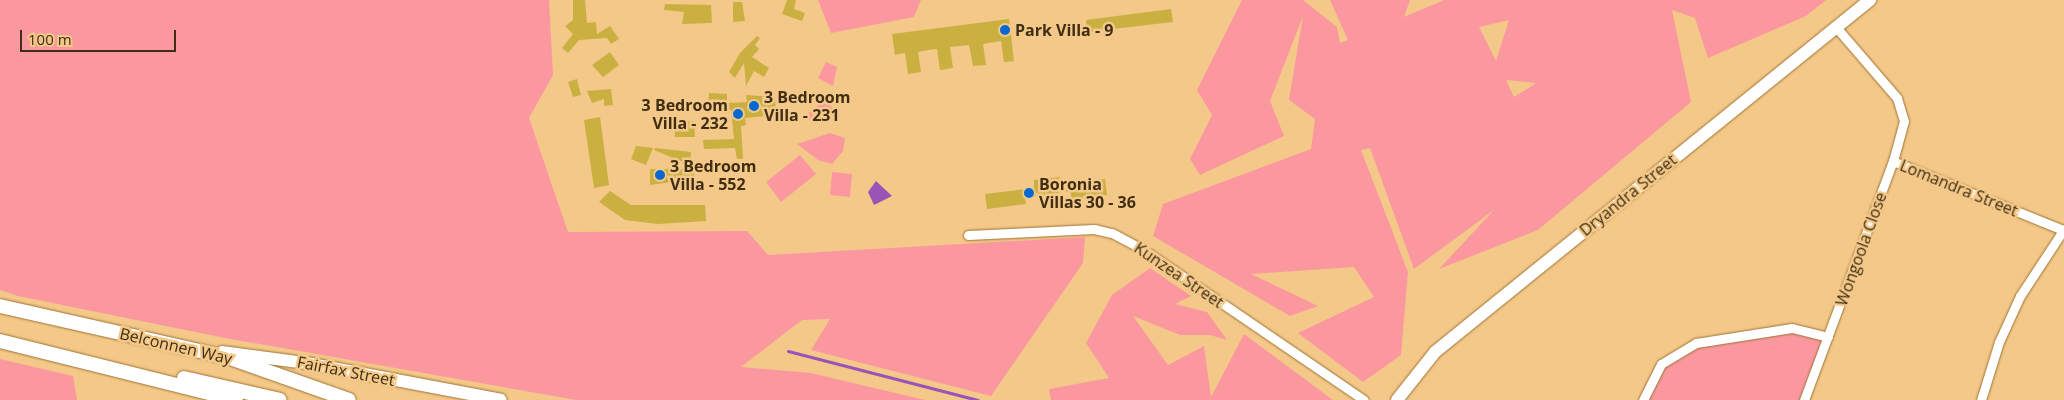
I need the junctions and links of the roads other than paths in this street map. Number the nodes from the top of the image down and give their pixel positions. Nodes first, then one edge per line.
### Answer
1 (1870, 0) edge
2 (1836, 27) junction
3 (1893, 162) junction
4 (2064, 230) edge
5 (968, 235) dead end
6 (0, 306) edge
7 (1828, 337) junction
8 (0, 341) edge
9 (190, 348) junction
10 (72, 358) junction
11 (236, 400) edge
12 (280, 400) edge
13 (349, 400) edge
14 (501, 400) edge
15 (1364, 400) edge
16 (1397, 400) edge
17 (1643, 400) edge
18 (1804, 400) edge
19 (1981, 400) edge

1 - 2 street, Dryandra Street
2 - 3 street, Lomandra Street
2 - 16 street, Dryandra Street
3 - 4 street, Lomandra Street
3 - 7 street, Wongoola Close
4 - 19 street
5 - 15 street, Kunzea Street
6 - 9 main road, Belconnen Way
7 - 17 street
7 - 18 street, Wongoola Close
8 - 10 main road
9 - 13 main road, Belconnen Way
9 - 14 street, Fairfax Street
10 - 11 main road
10 - 12 main road

